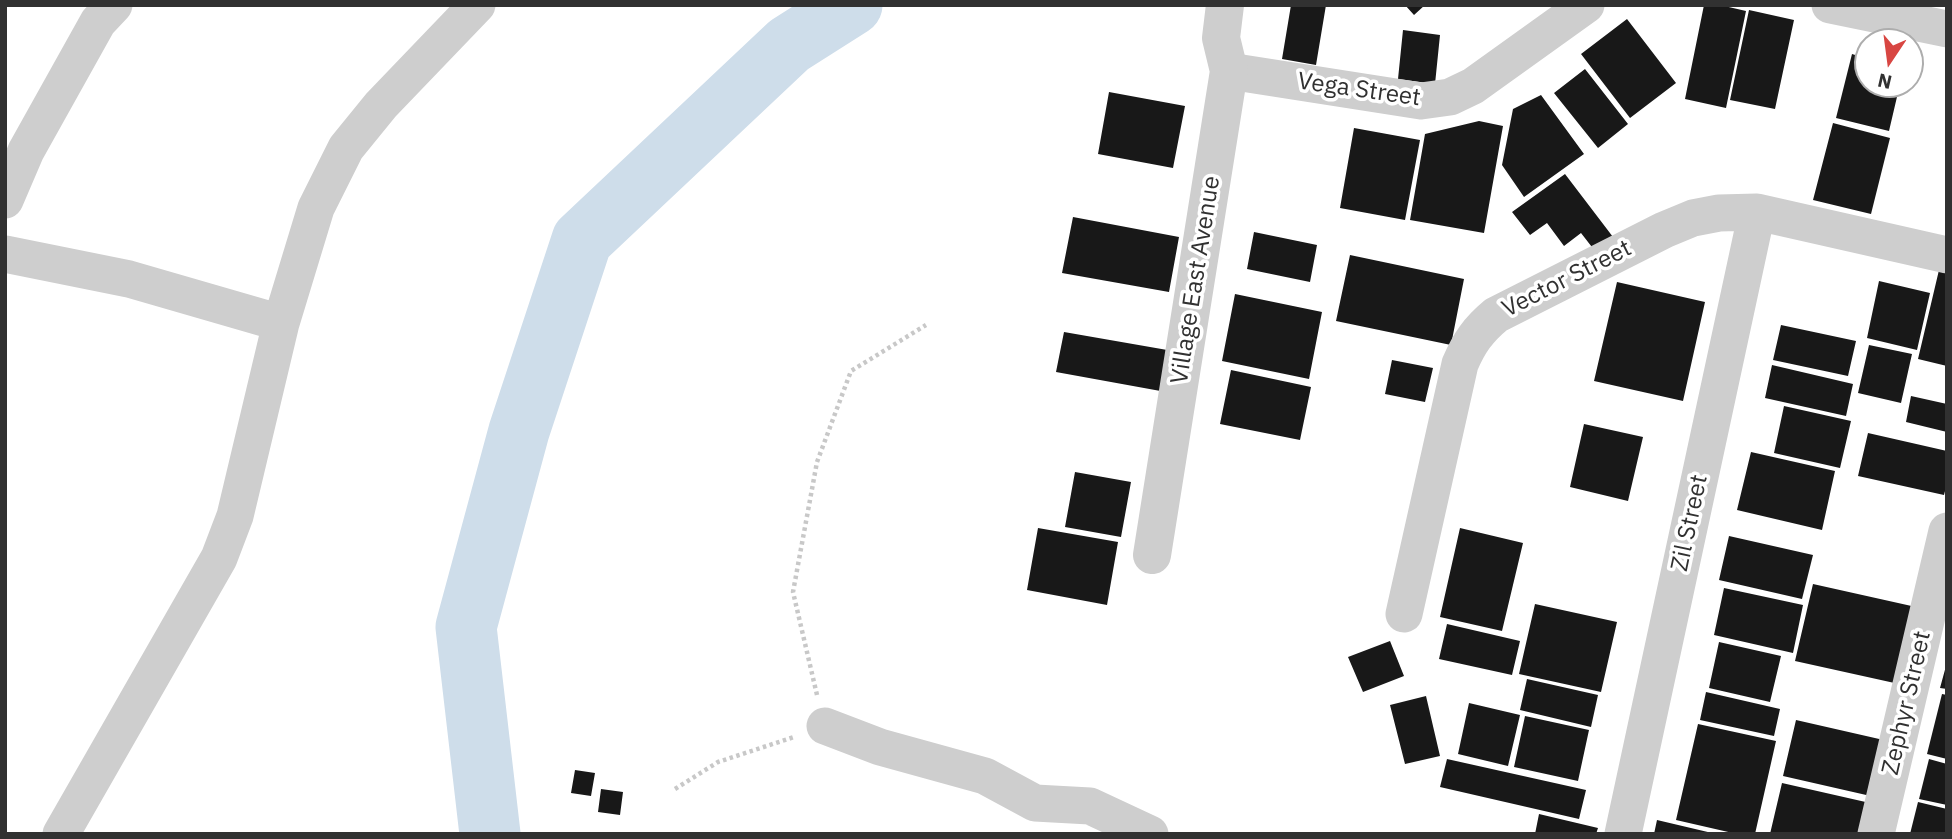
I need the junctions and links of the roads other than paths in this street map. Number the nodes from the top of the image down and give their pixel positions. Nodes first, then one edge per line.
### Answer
1 (114, 5) edge
2 (1225, 5) edge
3 (1586, 5) edge
4 (1830, 5) edge
5 (465, 10) edge
6 (1947, 29) edge
7 (1229, 71) junction
8 (5, 201) edge
9 (1757, 212) junction
10 (5, 254) edge
11 (1947, 255) edge
12 (281, 323) junction
13 (1947, 531) edge
14 (1152, 555) dead end
15 (1404, 614) dead end
16 (825, 726) road end
17 (61, 834) edge
18 (1150, 834) edge
19 (1623, 834) edge
20 (1876, 834) edge

1 - 8 street
2 - 7 street, Village East Avenue
3 - 7 street, Vega Street
4 - 6 street
5 - 12 street
7 - 14 street, Village East Avenue
9 - 11 street, Vector Street
9 - 15 street, Vector Street
9 - 19 street, Zil Street
10 - 12 street
12 - 17 street
13 - 20 street, Zephyr Street
16 - 18 street

